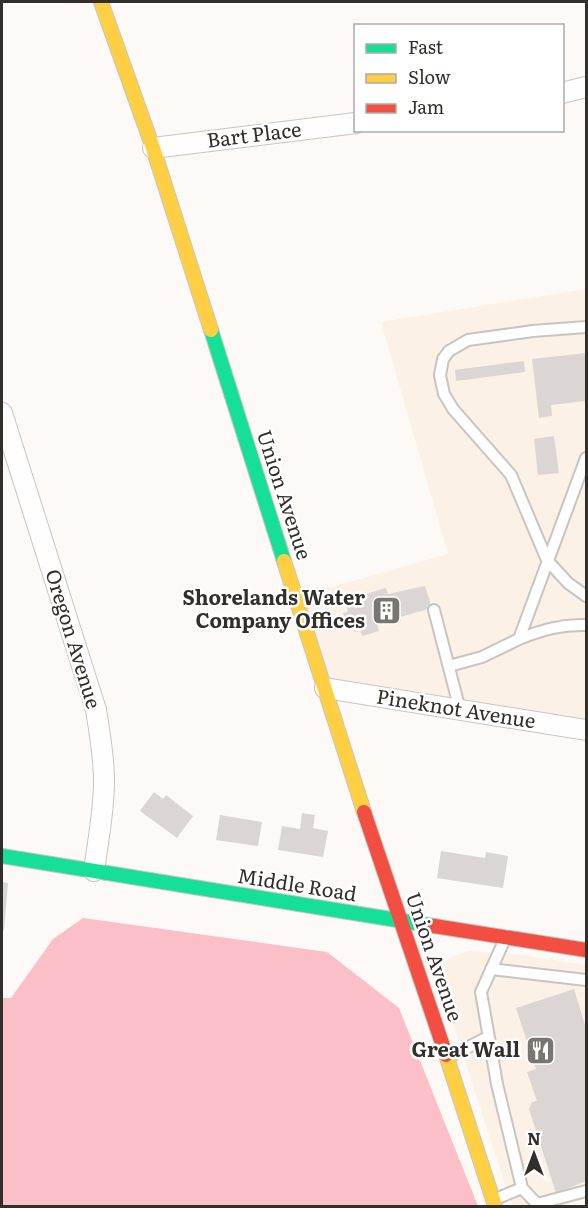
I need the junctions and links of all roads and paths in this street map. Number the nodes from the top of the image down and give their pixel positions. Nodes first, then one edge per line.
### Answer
1 (101, 2) edge
2 (586, 87) edge
3 (564, 92) edge
4 (354, 123) edge
5 (153, 148) junction
6 (586, 327) edge
7 (2, 413) edge
8 (586, 458) edge
9 (547, 560) junction
10 (586, 596) edge
11 (434, 610) dead end
12 (586, 625) edge
13 (519, 639) junction
14 (448, 666) junction
15 (325, 687) junction
16 (460, 710) junction
17 (586, 729) edge
18 (2, 856) edge
19 (94, 871) junction
20 (401, 921) junction
21 (506, 938) junction
22 (586, 950) edge
23 (491, 969) junction
24 (586, 980) edge
25 (488, 1036) junction
26 (447, 1058) junction
27 (522, 1188) junction
28 (586, 1191) edge
29 (494, 1203) edge

1 - 5 street, Union Avenue
2 - 3 street
4 - 5 street, Bart Place
5 - 15 street, Union Avenue
6 - 9 lane
7 - 19 street, Oregon Avenue
8 - 9 lane
9 - 10 lane
9 - 13 lane
11 - 14 lane
12 - 13 lane
13 - 14 lane
14 - 16 lane
15 - 16 street, Pineknot Avenue
15 - 20 street, Union Avenue
16 - 17 street, Pineknot Avenue
18 - 19 street, Middle Road
19 - 20 street, Middle Road
20 - 21 street, Middle Road
20 - 26 street, Union Avenue
21 - 22 street, Middle Road
21 - 23 lane
23 - 24 lane
23 - 25 lane
25 - 26 lane
25 - 27 lane
26 - 29 street, Union Avenue
27 - 28 lane
27 - 29 lane

